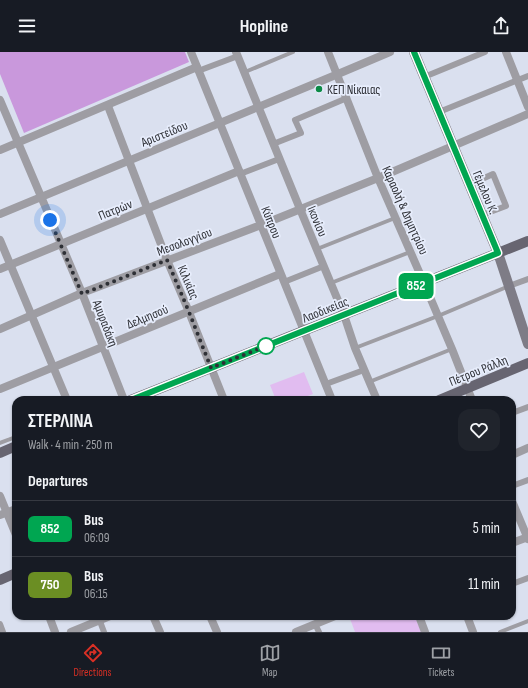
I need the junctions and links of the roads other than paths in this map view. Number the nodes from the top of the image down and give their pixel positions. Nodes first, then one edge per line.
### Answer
1 (190, 52) edge
2 (293, 52) edge
3 (328, 52) edge
4 (390, 52) edge
5 (414, 52) edge
6 (485, 52) edge
7 (506, 52) edge
8 (237, 54) edge
9 (198, 69) junction
10 (244, 73) junction
11 (338, 74) junction
12 (528, 76) edge
13 (424, 77) junction
14 (517, 80) junction
15 (347, 98) junction
16 (0, 100) edge
17 (108, 106) junction
18 (258, 107) junction
19 (528, 107) edge
20 (439, 112) junction
21 (528, 114) edge
22 (219, 123) junction
23 (18, 143) junction
24 (273, 144) junction
25 (453, 146) junction
26 (0, 150) edge
27 (129, 160) junction
28 (279, 160) junction
29 (240, 173) junction
30 (378, 178) junction
31 (469, 185) junction
32 (40, 197) junction
33 (148, 209) junction
34 (300, 209) junction
35 (0, 214) edge
36 (482, 215) junction
37 (396, 218) junction
38 (261, 225) junction
39 (0, 240) edge
40 (528, 241) edge
41 (60, 244) junction
42 (316, 249) junction
43 (411, 252) junction
44 (498, 253) junction
45 (167, 260) junction
46 (10, 265) junction
47 (324, 266) junction
48 (0, 269) edge
49 (280, 274) junction
50 (528, 279) edge
51 (284, 282) junction
52 (331, 283) junction
53 (424, 283) junction
54 (509, 286) junction
55 (82, 294) junction
56 (189, 312) junction
57 (344, 315) junction
58 (31, 316) junction
59 (438, 316) junction
60 (0, 329) edge
61 (526, 329) edge
62 (304, 331) junction
63 (528, 344) edge
64 (102, 347) junction
65 (356, 348) junction
66 (452, 349) junction
67 (528, 363) edge
68 (53, 367) junction
69 (211, 368) junction
70 (364, 370) junction
71 (369, 382) junction
72 (326, 384) junction
73 (467, 388) junction
74 (0, 389) edge
75 (65, 396) edge
76 (122, 396) edge
77 (141, 396) edge
78 (222, 396) edge
79 (330, 396) edge
80 (375, 396) edge
81 (448, 396) edge
82 (470, 396) edge
83 (528, 407) edge
84 (516, 412) edge
85 (12, 438) edge
86 (0, 443) edge
87 (12, 448) edge
88 (528, 448) edge
89 (0, 452) edge
90 (516, 452) edge
91 (528, 480) edge
92 (516, 484) edge
93 (0, 496) edge
94 (516, 510) edge
95 (3, 514) edge
96 (12, 529) edge
97 (528, 538) edge
98 (516, 542) edge
99 (12, 575) edge
100 (528, 578) edge
101 (0, 580) edge
102 (516, 582) edge
103 (50, 620) edge
104 (94, 620) edge
105 (99, 620) edge
106 (155, 620) edge
107 (212, 620) edge
108 (329, 620) edge
109 (420, 620) edge
110 (468, 620) edge
111 (528, 621) edge
112 (0, 624) edge
113 (317, 628) edge
114 (3, 632) edge
115 (55, 632) edge
116 (71, 632) edge
117 (104, 632) edge
118 (160, 632) edge
119 (217, 632) edge
120 (296, 632) edge
121 (425, 632) edge
122 (473, 632) edge
123 (500, 632) edge

1 - 9 street, Κύπρου
2 - 10 lane
3 - 11 street, Καραολή & Δημητρίου
4 - 11 street, Αριστείδου
5 - 13 main road, Γέμελου Κ.
6 - 13 street
7 - 14 street
8 - 9 street
8 - 10 street, Ικονίου
9 - 17 street
9 - 22 street, Κύπρου
10 - 18 street, Ικονίου
11 - 15 street, Καραολή & Δημητρίου
11 - 18 street, Αριστείδου
12 - 14 street
13 - 20 main road, Γέμελου Κ.
14 - 19 street
14 - 20 street
15 - 24 street
15 - 30 street, Καραολή & Δημητρίου
16 - 23 street, Αμυραδάκη
17 - 23 street
17 - 27 street, Κιλικίας
18 - 22 street, Αριστείδου
18 - 24 street, Ικονίου
20 - 25 main road, Γέμελου Κ.
21 - 25 street, Μεσολογγίου
22 - 27 street, Αριστείδου
22 - 29 street, Κύπρου
23 - 26 street
23 - 32 street, Αμυραδάκη
24 - 28 street, Ικονίου
25 - 30 street, Μεσολογγίου
25 - 31 main road, Γέμελου Κ.
27 - 32 street, Αριστείδου
27 - 33 street, Κιλικίας
28 - 29 street
28 - 34 street, Ικονίου
29 - 33 street, Πατρών
29 - 38 street, Κύπρου
30 - 34 street, Μεσολογγίου
30 - 37 street, Καραολή & Δημητρίου
31 - 36 main road, Γέμελου Κ.
31 - 36 street
32 - 35 street, Αριστείδου
32 - 41 street, Αμυραδάκη
33 - 41 street, Πατρών
33 - 45 street, Κιλικίας
34 - 38 street, Μεσολογγίου
34 - 42 street, Ικονίου
36 - 44 main road, Γέμελου Κ.
37 - 42 lane
37 - 43 street, Καραολή & Δημητρίου
38 - 45 street, Μεσολογγίου
38 - 49 street, Κύπρου
39 - 46 street
40 - 44 main road, Λαοδικείας
41 - 46 street, Πατρών
41 - 55 street, Αμυραδάκη
42 - 47 street, Ικονίου
43 - 52 lane
43 - 53 street, Καραολή & Δημητρίου
44 - 53 main road, Λαοδικείας
44 - 54 main road, Γέμελου Κ.
45 - 55 street, Μεσολογγίου
45 - 56 street, Κιλικίας
46 - 48 street, Πατρών
46 - 58 street
47 - 51 street
47 - 52 street, Ικονίου
49 - 51 street, Κύπρου
49 - 56 street, Δελμησού
50 - 54 street
51 - 62 street, Κύπρου
52 - 57 street, Ικονίου
53 - 57 main road, Λαοδικείας
53 - 59 street, Καραολή & Δημητρίου
54 - 59 lane
54 - 61 main road, Γέμελου Κ.
55 - 58 street, Μεσολογγίου
55 - 64 street, Αμυραδάκη
56 - 64 street, Δελμησού
56 - 69 street, Κιλικίας
57 - 62 main road, Λαοδικείας
57 - 65 street, Ικονίου
58 - 60 street, Μεσολογγίου
58 - 68 street
59 - 65 lane
59 - 66 street, Καραολή & Δημητρίου
61 - 63 main road, Γέμελου Κ.
62 - 69 main road, Λαοδικείας
62 - 72 street, Κύπρου
64 - 68 street, Δελμησού
64 - 76 street, Αμυραδάκη
65 - 70 street, Ικονίου
66 - 71 lane
66 - 73 street, Καραολή & Δημητρίου
67 - 73 main road, Πέτρου Ράλλη
68 - 74 street, Δελμησού
68 - 75 street
69 - 77 main road, Λαοδικείας
69 - 78 street, Κιλικίας
70 - 71 street, Ικονίου
70 - 72 street
71 - 80 street, Ικονίου
72 - 79 street, Κύπρου
73 - 81 main road, Πέτρου Ράλλη
73 - 82 street, Καραολή & Δημητρίου
83 - 84 street
85 - 86 lane
87 - 89 main road
88 - 90 street
91 - 92 street
93 - 95 street
94 - 97 street
95 - 96 street
97 - 98 street
99 - 101 main road
100 - 102 street
103 - 115 street
104 - 116 street
105 - 117 street
106 - 118 street
107 - 119 street
108 - 113 street
109 - 121 street
110 - 122 street
111 - 123 lane
112 - 114 street
113 - 120 street

